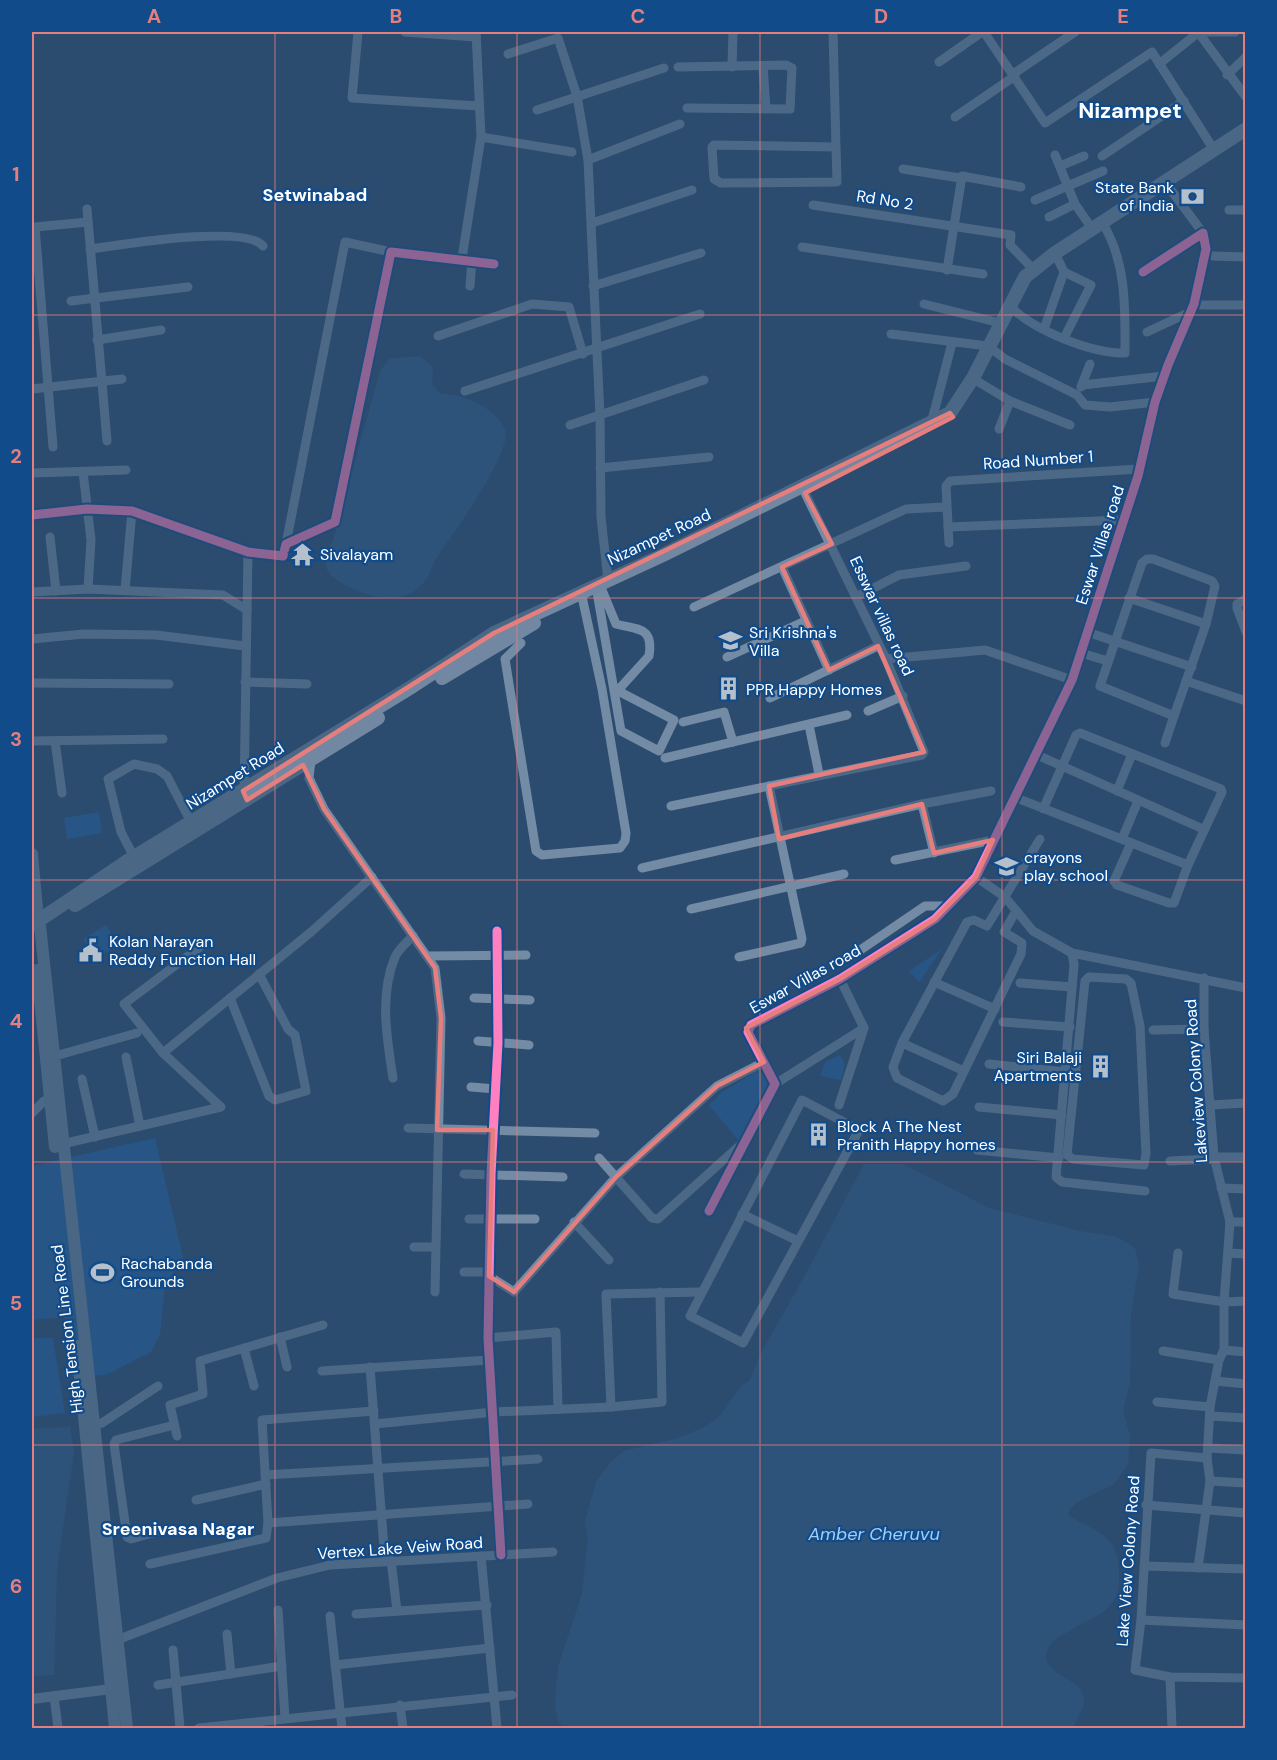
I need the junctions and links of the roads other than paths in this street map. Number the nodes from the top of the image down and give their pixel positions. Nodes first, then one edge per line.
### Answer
1 (358, 32) edge
2 (405, 32) edge
3 (733, 32) edge
4 (832, 32) edge
5 (983, 32) edge
6 (1075, 32) edge
7 (1199, 32) edge
8 (1235, 32) edge
9 (476, 34) edge
10 (508, 54) dead end
11 (1245, 57) edge
12 (939, 62) dead end
13 (1159, 64) junction
14 (763, 66) junction
15 (678, 67) dead end
16 (732, 67) junction
17 (664, 68) dead end
18 (1014, 75) junction
19 (1227, 75) junction
20 (577, 96) junction
21 (1245, 97) edge
22 (1184, 101) junction
23 (479, 106) junction
24 (687, 108) dead end
25 (766, 109) junction
26 (537, 110) dead end
27 (955, 117) dead end
28 (680, 124) dead end
29 (1245, 129) edge
30 (1245, 136) edge
31 (481, 137) junction
32 (836, 147) junction
33 (1214, 150) junction
34 (572, 152) dead end
35 (1055, 155) dead end
36 (1083, 156) dead end
37 (1102, 156) dead end
38 (588, 160) junction
39 (1059, 166) junction
40 (903, 169) dead end
41 (1103, 171) dead end
42 (960, 178) junction
43 (1166, 184) junction
44 (1022, 186) dead end
45 (1068, 187) junction
46 (692, 190) dead end
47 (1035, 200) dead end
48 (1075, 204) junction
49 (813, 205) dead end
50 (87, 209) dead end
51 (1229, 210) dead end
52 (1245, 210) edge
53 (1048, 217) dead end
54 (88, 222) junction
55 (592, 223) junction
56 (953, 226) junction
57 (1101, 228) junction
58 (1203, 233) junction
59 (263, 246) dead end
60 (802, 247) dead end
61 (90, 249) junction
62 (391, 252) junction
63 (701, 253) dead end
64 (1209, 253) junction
65 (1245, 257) edge
66 (467, 259) junction
67 (1059, 261) junction
68 (494, 264) dead end
69 (1033, 269) junction
70 (947, 270) junction
71 (1143, 272) dead end
72 (984, 274) dead end
73 (470, 286) dead end
74 (592, 286) junction
75 (188, 287) dead end
76 (94, 299) junction
77 (71, 301) dead end
78 (924, 304) dead end
79 (1201, 305) dead end
80 (1245, 305) edge
81 (1013, 309) junction
82 (1192, 310) junction
83 (700, 314) dead end
84 (1000, 323) junction
85 (1044, 329) junction
86 (160, 330) dead end
87 (1147, 332) dead end
88 (891, 334) dead end
89 (438, 336) dead end
90 (1064, 338) junction
91 (97, 340) junction
92 (952, 343) junction
93 (990, 348) junction
94 (597, 350) junction
95 (583, 354) junction
96 (1090, 364) dead end
97 (1164, 376) junction
98 (122, 380) dead end
99 (704, 380) dead end
100 (977, 381) junction
101 (100, 382) junction
102 (1082, 385) junction
103 (47, 387) junction
104 (32, 389) edge
105 (465, 391) dead end
106 (1077, 395) junction
107 (1010, 401) junction
108 (1155, 402) junction
109 (952, 415) junction
110 (600, 416) junction
111 (931, 424) junction
112 (570, 425) dead end
113 (1070, 425) dead end
114 (999, 429) dead end
115 (107, 441) dead end
116 (53, 447) dead end
117 (709, 458) dead end
118 (600, 468) junction
119 (1136, 469) junction
120 (126, 470) dead end
121 (83, 471) junction
122 (32, 473) edge
123 (805, 493) junction
124 (946, 507) junction
125 (87, 509) junction
126 (132, 511) junction
127 (32, 515) edge
128 (1124, 520) junction
129 (948, 527) junction
130 (50, 537) dead end
131 (950, 543) dead end
132 (285, 544) junction
133 (832, 544) junction
134 (248, 552) junction
135 (966, 566) dead end
136 (782, 567) junction
137 (602, 587) junction
138 (88, 589) junction
139 (125, 590) junction
140 (56, 591) junction
141 (32, 592) edge
142 (581, 595) junction
143 (856, 597) junction
144 (1130, 598) junction
145 (1245, 599) edge
146 (694, 607) dead end
147 (247, 610) junction
148 (805, 621) junction
149 (1206, 624) junction
150 (1087, 632) junction
151 (1245, 632) edge
152 (32, 639) edge
153 (1115, 642) junction
154 (521, 643) dead end
155 (878, 645) junction
156 (245, 646) junction
157 (1081, 653) junction
158 (728, 657) dead end
159 (886, 659) junction
160 (1108, 661) junction
161 (1192, 667) junction
162 (829, 670) junction
163 (1072, 680) junction
164 (1186, 681) junction
165 (245, 682) junction
166 (32, 683) edge
167 (169, 684) dead end
168 (307, 684) dead end
169 (616, 689) junction
170 (903, 696) junction
171 (770, 698) dead end
172 (1245, 701) edge
173 (868, 711) dead end
174 (847, 715) dead end
175 (1174, 716) junction
176 (683, 722) dead end
177 (809, 724) junction
178 (164, 739) dead end
179 (32, 741) edge
180 (56, 741) junction
181 (733, 742) junction
182 (1165, 743) dead end
183 (1035, 754) junction
184 (1132, 754) junction
185 (664, 758) dead end
186 (311, 760) junction
187 (1062, 766) junction
188 (819, 774) junction
189 (769, 786) junction
190 (991, 791) dead end
191 (1117, 791) junction
192 (62, 793) dead end
193 (245, 795) junction
194 (1014, 797) junction
195 (1138, 801) junction
196 (922, 804) junction
197 (671, 806) dead end
198 (1043, 809) junction
199 (192, 824) junction
200 (1203, 829) junction
201 (779, 839) junction
202 (1040, 839) dead end
203 (993, 840) junction
204 (1126, 841) junction
205 (934, 853) junction
206 (32, 854) edge
207 (134, 857) junction
208 (895, 861) dead end
209 (1188, 865) junction
210 (642, 868) dead end
211 (844, 874) dead end
212 (372, 877) junction
213 (975, 877) junction
214 (790, 888) junction
215 (1005, 897) junction
216 (947, 906) junction
217 (691, 909) dead end
218 (1016, 911) junction
219 (34, 922) edge
220 (987, 926) junction
221 (497, 931) dead end
222 (1004, 932) junction
223 (413, 936) junction
224 (200, 947) dead end
225 (1072, 953) junction
226 (497, 954) junction
227 (526, 955) dead end
228 (427, 956) junction
229 (739, 957) dead end
230 (850, 957) dead end
231 (1109, 962) junction
232 (259, 974) junction
233 (1108, 978) junction
234 (1204, 978) junction
235 (840, 979) junction
236 (934, 982) junction
237 (1020, 983) dead end
238 (1072, 987) junction
239 (1245, 988) edge
240 (230, 998) junction
241 (474, 998) dead end
242 (498, 998) junction
243 (530, 1000) dead end
244 (994, 1009) junction
245 (47, 1020) junction
246 (1004, 1022) dead end
247 (1070, 1027) junction
248 (864, 1028) junction
249 (1204, 1029) junction
250 (1153, 1030) dead end
251 (137, 1033) dead end
252 (478, 1041) dead end
253 (498, 1043) junction
254 (902, 1043) junction
255 (529, 1045) dead end
256 (163, 1053) junction
257 (55, 1056) junction
258 (126, 1057) dead end
259 (764, 1062) junction
260 (989, 1064) dead end
261 (964, 1071) junction
262 (1066, 1072) junction
263 (393, 1078) dead end
264 (82, 1079) dead end
265 (775, 1084) junction
266 (471, 1087) dead end
267 (496, 1089) junction
268 (44, 1101) dead end
269 (1245, 1103) edge
270 (839, 1105) dead end
271 (1210, 1105) junction
272 (979, 1107) dead end
273 (32, 1113) edge
274 (1062, 1114) junction
275 (140, 1126) junction
276 (408, 1128) dead end
277 (437, 1130) junction
278 (493, 1130) junction
279 (595, 1133) dead end
280 (95, 1137) junction
281 (742, 1143) junction
282 (62, 1144) junction
283 (977, 1150) dead end
284 (1245, 1157) edge
285 (599, 1158) dead end
286 (1059, 1158) junction
287 (1214, 1158) junction
288 (1170, 1161) dead end
289 (464, 1174) dead end
290 (491, 1174) junction
291 (563, 1177) dead end
292 (616, 1177) junction
293 (1221, 1188) junction
294 (1245, 1189) edge
295 (1145, 1191) dead end
296 (710, 1210) dead end
297 (742, 1214) junction
298 (490, 1218) junction
299 (469, 1219) dead end
300 (535, 1219) dead end
301 (574, 1222) junction
302 (1230, 1222) junction
303 (1245, 1222) edge
304 (798, 1241) junction
305 (414, 1247) dead end
306 (435, 1247) junction
307 (1178, 1253) dead end
308 (1228, 1253) junction
309 (1245, 1254) edge
310 (609, 1260) dead end
311 (464, 1272) dead end
312 (489, 1274) junction
313 (435, 1292) dead end
314 (660, 1292) junction
315 (701, 1292) junction
316 (1245, 1301) edge
317 (1224, 1302) junction
318 (323, 1324) dead end
319 (280, 1337) junction
320 (488, 1338) junction
321 (244, 1348) junction
322 (1224, 1350) junction
323 (1163, 1351) dead end
324 (1245, 1352) edge
325 (489, 1360) junction
326 (1219, 1360) junction
327 (287, 1366) dead end
328 (370, 1367) junction
329 (322, 1371) dead end
330 (1215, 1381) junction
331 (1245, 1384) edge
332 (158, 1386) dead end
333 (254, 1386) dead end
334 (1157, 1402) dead end
335 (611, 1407) junction
336 (558, 1409) junction
337 (374, 1411) junction
338 (1210, 1411) junction
339 (494, 1412) junction
340 (1245, 1418) edge
341 (375, 1424) junction
342 (174, 1425) junction
343 (90, 1426) junction
344 (177, 1436) dead end
345 (1245, 1450) edge
346 (1207, 1457) junction
347 (538, 1460) dead end
348 (496, 1461) junction
349 (379, 1469) junction
350 (118, 1478) junction
351 (266, 1479) junction
352 (100, 1481) junction
353 (1210, 1481) junction
354 (1245, 1483) edge
355 (120, 1493) junction
356 (102, 1497) junction
357 (196, 1500) dead end
358 (528, 1504) dead end
359 (1146, 1505) junction
360 (497, 1506) junction
361 (1205, 1510) junction
362 (1245, 1513) edge
363 (381, 1515) junction
364 (268, 1523) junction
365 (160, 1532) dead end
366 (553, 1552) dead end
367 (501, 1555) junction
368 (481, 1556) junction
369 (388, 1560) junction
370 (150, 1564) dead end
371 (1144, 1566) junction
372 (1198, 1568) junction
373 (1245, 1569) edge
374 (487, 1605) junction
375 (278, 1610) dead end
376 (397, 1611) junction
377 (356, 1614) dead end
378 (330, 1616) dead end
379 (1141, 1620) junction
380 (1245, 1625) edge
381 (227, 1634) dead end
382 (117, 1640) junction
383 (490, 1648) junction
384 (172, 1650) dead end
385 (335, 1665) junction
386 (282, 1666) junction
387 (231, 1674) junction
388 (1170, 1677) junction
389 (1245, 1678) edge
390 (176, 1682) junction
391 (158, 1685) dead end
392 (111, 1689) junction
393 (512, 1695) dead end
394 (54, 1696) junction
395 (494, 1696) junction
396 (32, 1699) edge
397 (400, 1705) junction
398 (340, 1712) junction
399 (285, 1719) junction
400 (58, 1728) edge
401 (115, 1728) edge
402 (127, 1728) edge
403 (180, 1728) edge
404 (199, 1728) edge
405 (342, 1728) edge
406 (403, 1728) edge
407 (497, 1728) edge
408 (1172, 1728) edge

1 - 23 street
2 - 9 street
3 - 16 street
4 - 32 street
5 - 12 street
5 - 18 street
6 - 18 street
7 - 8 street
7 - 13 street
7 - 19 street
9 - 23 street
10 - 20 street
11 - 19 street
13 - 18 street
13 - 22 street
14 - 16 street
14 - 25 street
14 - 25 street
15 - 16 street
17 - 20 street
18 - 27 street
19 - 21 street
20 - 26 street
20 - 38 street
22 - 33 street
22 - 37 street
23 - 31 street
24 - 25 street
28 - 38 street
29 - 33 main road, Nizampet Road
30 - 43 main road, Nizampet Road
31 - 34 street
31 - 66 street
32 - 32 street
33 - 43 main road, Nizampet Road
35 - 39 street
36 - 39 street
38 - 55 street
39 - 45 street
40 - 42 street
41 - 45 street
42 - 44 street
42 - 56 street
43 - 57 main road, Nizampet Road
43 - 58 street
45 - 47 street
45 - 48 street
46 - 55 street
48 - 53 street
48 - 57 street
49 - 56 street, Rd No 2
50 - 54 street
51 - 52 street
54 - 61 street
54 - 103 street
55 - 74 street
56 - 69 street, Rd No 2
56 - 70 street
57 - 67 main road, Nizampet Road
57 - 90 street
58 - 64 street
58 - 71 street
59 - 61 street
60 - 70 street
61 - 76 street
62 - 66 street
62 - 132 street
62 - 132 street
63 - 74 street
64 - 65 street
64 - 82 street, Eswar Villas road
66 - 68 street
66 - 73 street
67 - 69 main road, Nizampet Road
67 - 81 main road, Nizampet Road
67 - 85 street
67 - 90 street
69 - 84 main road, Nizampet Road
70 - 72 street
74 - 94 street
75 - 76 street
76 - 77 street
76 - 91 street
78 - 84 street
79 - 80 street
81 - 85 street
81 - 93 main road, Nizampet Road
82 - 87 street
82 - 97 street, Eswar Villas road
83 - 94 street
84 - 93 main road, Nizampet Road
85 - 90 street
86 - 91 street
88 - 92 street
89 - 95 street
91 - 101 street
92 - 93 street
92 - 111 street
93 - 100 main road, Nizampet Road
93 - 106 street
93 - 109 main road, Nizampet Road
94 - 95 street
94 - 110 street
95 - 105 street
96 - 102 street
97 - 102 street
97 - 108 street, Eswar Villas road
98 - 101 street
99 - 110 street
100 - 107 street
100 - 109 main road, Nizampet Road
101 - 103 street
101 - 115 street
102 - 106 street
103 - 104 street
103 - 116 street
106 - 108 street
107 - 113 street
107 - 114 street
108 - 119 street, Eswar Villas road
109 - 111 main road, Nizampet Road
109 - 123 main road, Nizampet Road
110 - 112 street
110 - 118 street
111 - 137 main road, Nizampet Road
117 - 118 street
118 - 137 street
119 - 124 street, Road Number 1
119 - 128 street, Eswar Villas road
120 - 121 street
121 - 122 street
121 - 125 street
123 - 133 street, Esswar villas road
123 - 137 main road, Nizampet Road
124 - 129 street
124 - 133 street
125 - 126 street
125 - 127 street
125 - 138 street
126 - 134 street
126 - 139 street
128 - 129 street
128 - 150 street, Eswar Villas road
129 - 131 street
130 - 140 street
132 - 134 street
133 - 136 street
133 - 143 street, Esswar villas road
134 - 147 street
135 - 143 street
136 - 146 street
136 - 148 street
137 - 142 main road, Nizampet Road
137 - 169 street
137 - 169 street
138 - 139 street
138 - 140 street
139 - 147 street
140 - 141 street
142 - 154 street
142 - 186 main road, Nizampet Road
142 - 193 main road, Nizampet Road
143 - 155 street, Esswar villas road
144 - 149 street
144 - 149 street
144 - 153 street
145 - 151 street
147 - 156 street
148 - 158 street
148 - 162 street
149 - 161 street
150 - 153 street
150 - 157 street, Eswar Villas road
152 - 156 street
153 - 160 street
153 - 161 street
155 - 159 street, Esswar villas road
155 - 162 street
156 - 165 street
157 - 160 street
157 - 163 street, Eswar Villas road
159 - 163 street
159 - 170 street, Esswar villas road
160 - 175 street
161 - 164 street
162 - 171 street
163 - 183 street, Eswar Villas road
164 - 172 street
164 - 175 street
165 - 168 street
165 - 193 street
166 - 167 street
169 - 169 street
170 - 173 street
170 - 188 street, Esswar villas road
174 - 177 street
175 - 182 street
176 - 181 street
177 - 181 street
177 - 188 street
178 - 180 street
179 - 180 street
180 - 192 street
181 - 185 street
183 - 187 street
183 - 194 street, Eswar Villas road
184 - 187 street
184 - 191 street
184 - 200 street
186 - 193 main road, Nizampet Road
186 - 212 street
187 - 191 street
187 - 198 street
188 - 189 street
189 - 197 street
189 - 201 street
190 - 196 street
191 - 195 street
193 - 199 main road, Nizampet Road
193 - 219 main road, Nizampet Road
194 - 198 street
194 - 203 street, Eswar Villas road
195 - 200 street
195 - 204 street
196 - 201 street
196 - 205 street
198 - 204 street
199 - 207 main road, Nizampet Road
199 - 207 street
200 - 209 street
201 - 210 street
201 - 214 street
202 - 215 street
203 - 205 street
203 - 213 street, Eswar Villas road
204 - 209 street
204 - 209 street
205 - 208 street
206 - 219 main road, High Tension Line Road
207 - 219 main road, Nizampet Road
211 - 214 street
212 - 223 street
212 - 232 street
213 - 215 street
213 - 216 street, Eswar Villas road
214 - 217 street
214 - 229 street
215 - 218 street
215 - 220 street
216 - 230 street
216 - 235 street, Eswar Villas road
218 - 222 street
218 - 225 street
219 - 245 main road, High Tension Line Road
220 - 222 street
220 - 236 street
221 - 226 street
222 - 244 street
223 - 228 street
223 - 263 street
224 - 256 street
225 - 231 street
225 - 238 street
226 - 227 street
226 - 228 street
226 - 242 street
228 - 277 street
231 - 233 street
231 - 234 street
232 - 240 street
232 - 240 street
233 - 233 street
234 - 239 street
234 - 249 street, Lakeview Colony Road
235 - 248 street
235 - 259 street, Eswar Villas road
236 - 244 street
236 - 254 street
237 - 238 street
238 - 247 street
240 - 256 street
241 - 242 street
242 - 243 street
242 - 253 street
244 - 261 street
245 - 257 main road, High Tension Line Road
245 - 343 main road, High Tension Line Road
246 - 247 street
247 - 262 street
248 - 265 street
248 - 270 street
249 - 250 street
249 - 271 street, Lakeview Colony Road
251 - 257 street
252 - 253 street
253 - 255 street
253 - 267 street
254 - 261 street
254 - 261 street
256 - 275 street
257 - 282 main road, High Tension Line Road
258 - 275 street
259 - 265 street, Eswar Villas road
259 - 292 street
260 - 262 street
262 - 274 street
264 - 280 street
265 - 281 street
266 - 267 street
267 - 278 street
268 - 273 street
269 - 271 street
271 - 287 street, Lakeview Colony Road
272 - 274 street
274 - 286 street
275 - 280 street
276 - 277 street
277 - 278 street
277 - 306 street
278 - 279 street
278 - 290 street
280 - 282 street
281 - 292 street
281 - 296 street
282 - 343 main road, High Tension Line Road
283 - 286 street
284 - 287 street
285 - 292 street
286 - 295 street
287 - 288 street
287 - 293 street, Lakeview Colony Road
289 - 290 street
290 - 291 street
290 - 298 street
292 - 301 street
293 - 294 street
293 - 302 street, Lakeview Colony Road
297 - 304 street
297 - 304 street
297 - 315 street
298 - 299 street
298 - 300 street
298 - 312 street
301 - 310 street
301 - 312 street
302 - 303 street
302 - 308 street, Lakeview Colony Road
304 - 315 street
305 - 306 street
306 - 313 street
307 - 317 street
308 - 309 street
308 - 317 street, Lakeview Colony Road
311 - 312 street
312 - 320 street
314 - 315 street
314 - 335 street
314 - 335 street
316 - 317 street
317 - 322 street, Lakeview Colony Road
318 - 319 street
319 - 321 street
319 - 327 street
320 - 325 street
320 - 336 street
321 - 333 street
321 - 342 street
322 - 324 street
322 - 326 street, Lakeview Colony Road
323 - 326 street
325 - 328 street
325 - 339 street
326 - 330 street, Lakeview Colony Road
328 - 329 street
328 - 337 street
330 - 331 street
330 - 338 street, Lakeview Colony Road
332 - 343 street
334 - 338 street
335 - 336 street
336 - 339 street
337 - 341 street
337 - 351 street
338 - 340 street
338 - 346 street, Lakeview Colony Road
339 - 341 street
339 - 348 street
341 - 349 street
342 - 344 street
342 - 350 street
343 - 352 main road, High Tension Line Road
343 - 392 main road, High Tension Line Road
345 - 346 street
346 - 353 street, Lakeview Colony Road
346 - 359 street, Lake View Colony Road
347 - 348 street
348 - 349 street
348 - 360 street
349 - 351 street
349 - 363 street
350 - 352 street
350 - 355 street
351 - 357 street
351 - 364 street
352 - 356 main road, High Tension Line Road
353 - 354 street
353 - 361 street
355 - 356 street
355 - 365 street
356 - 382 main road, High Tension Line Road
358 - 360 street
359 - 361 street
359 - 371 street, Lake View Colony Road
360 - 363 street
360 - 367 street
361 - 362 street
361 - 372 street
363 - 364 street
363 - 369 street
364 - 370 street
366 - 367 street, Vertex Lake Veiw Road
367 - 368 street, Vertex Lake Veiw Road
368 - 369 street, Vertex Lake Veiw Road
368 - 374 street
369 - 376 street
369 - 382 street, Vertex Lake Veiw Road
371 - 372 street
371 - 379 street, Lake View Colony Road
372 - 373 street
374 - 376 street
374 - 383 street
375 - 386 street
376 - 377 street
378 - 385 street
379 - 380 street
379 - 388 street, Lake View Colony Road
381 - 387 street
382 - 402 main road, High Tension Line Road
383 - 385 street
383 - 395 street
384 - 390 street
385 - 398 street
386 - 387 street
386 - 399 street
387 - 390 street
388 - 389 street
388 - 408 street
390 - 391 street
390 - 403 street
392 - 394 street
392 - 401 main road, High Tension Line Road
393 - 395 street
394 - 396 street
394 - 400 street
395 - 397 street
395 - 407 street
397 - 398 street
397 - 406 street
398 - 399 street
398 - 405 street
399 - 404 street

